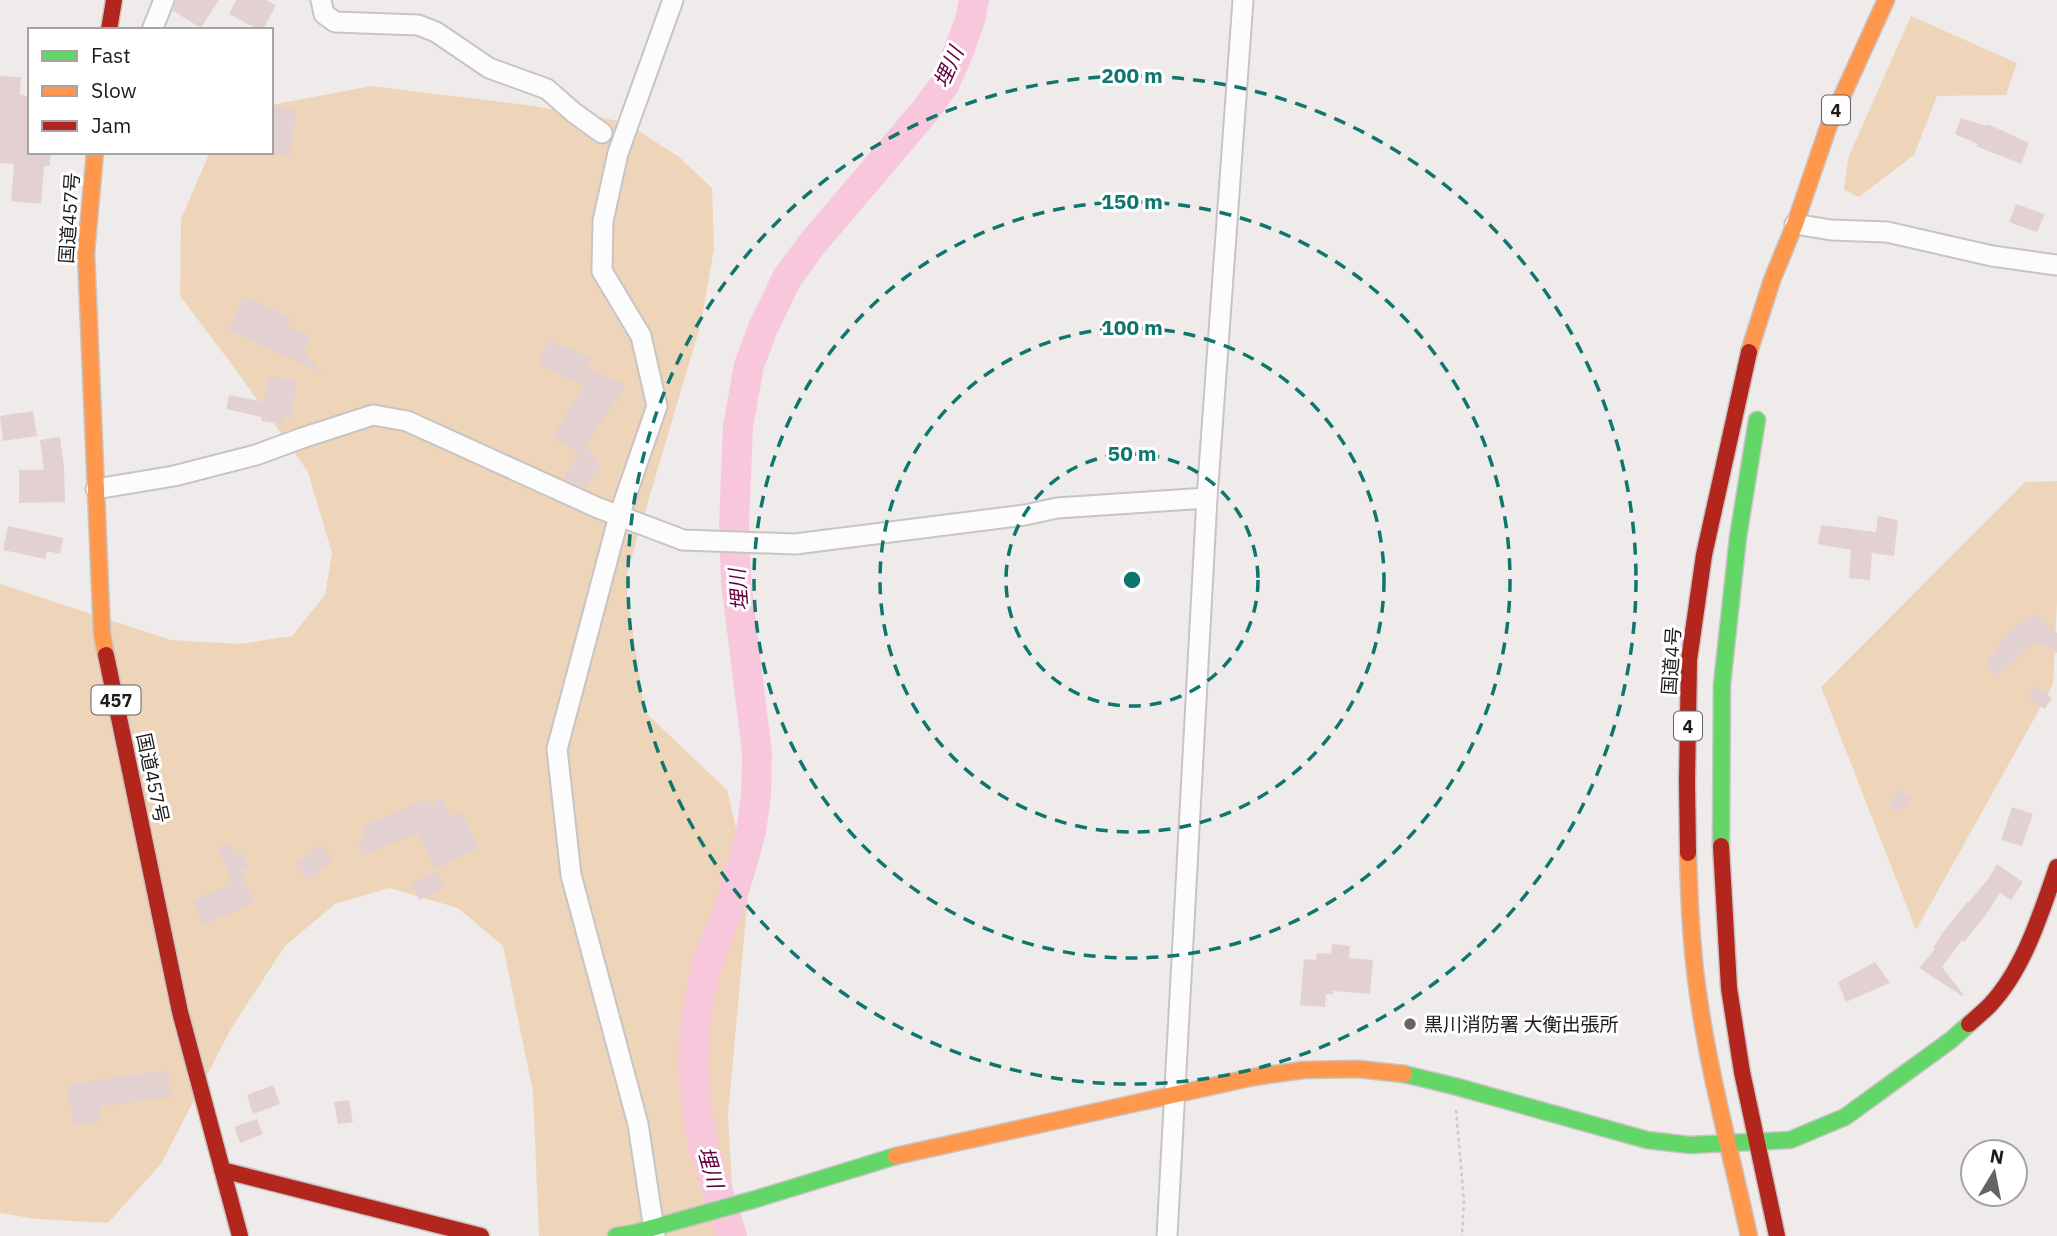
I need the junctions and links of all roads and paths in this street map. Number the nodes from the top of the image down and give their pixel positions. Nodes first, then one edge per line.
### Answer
1 (114, 0) edge
2 (164, 0) edge
3 (321, 0) edge
4 (673, 0) edge
5 (1243, 0) edge
6 (1886, 0) edge
7 (109, 28) edge
8 (153, 28) edge
9 (602, 133) dead end
10 (95, 154) edge
11 (1795, 224) junction
12 (2057, 265) edge
13 (1774, 328) dead end
14 (1759, 406) dead end
15 (96, 489) junction
16 (1206, 498) junction
17 (619, 516) junction
18 (2057, 867) edge
19 (1454, 1086) junction
20 (1174, 1094) junction
21 (1758, 1142) junction
22 (1728, 1145) junction
23 (222, 1170) junction
24 (657, 1229) edge
25 (240, 1236) edge
26 (481, 1236) edge
27 (616, 1236) edge
28 (1167, 1236) edge
29 (1462, 1236) edge
30 (1749, 1236) edge
31 (1777, 1236) edge

1 - 7 main road
2 - 8 street
3 - 9 street
4 - 17 street
5 - 16 street
6 - 11 main road, 国道4号 / 4
10 - 15 main road, 国道457号 / 457
11 - 12 street
11 - 13 main road, 国道4号 / 4
11 - 22 main road, 国道4号 / 4
14 - 21 main road, 4
15 - 17 street
15 - 23 main road, 国道457号 / 457
16 - 17 street
16 - 20 street
17 - 24 street
18 - 21 main road
19 - 20 main road
19 - 22 main road
19 - 29 path
20 - 24 main road
20 - 28 street
21 - 22 main road
21 - 31 main road, 4
22 - 30 main road, 国道4号 / 4
23 - 25 main road, 国道457号 / 457
23 - 26 main road
24 - 27 main road

